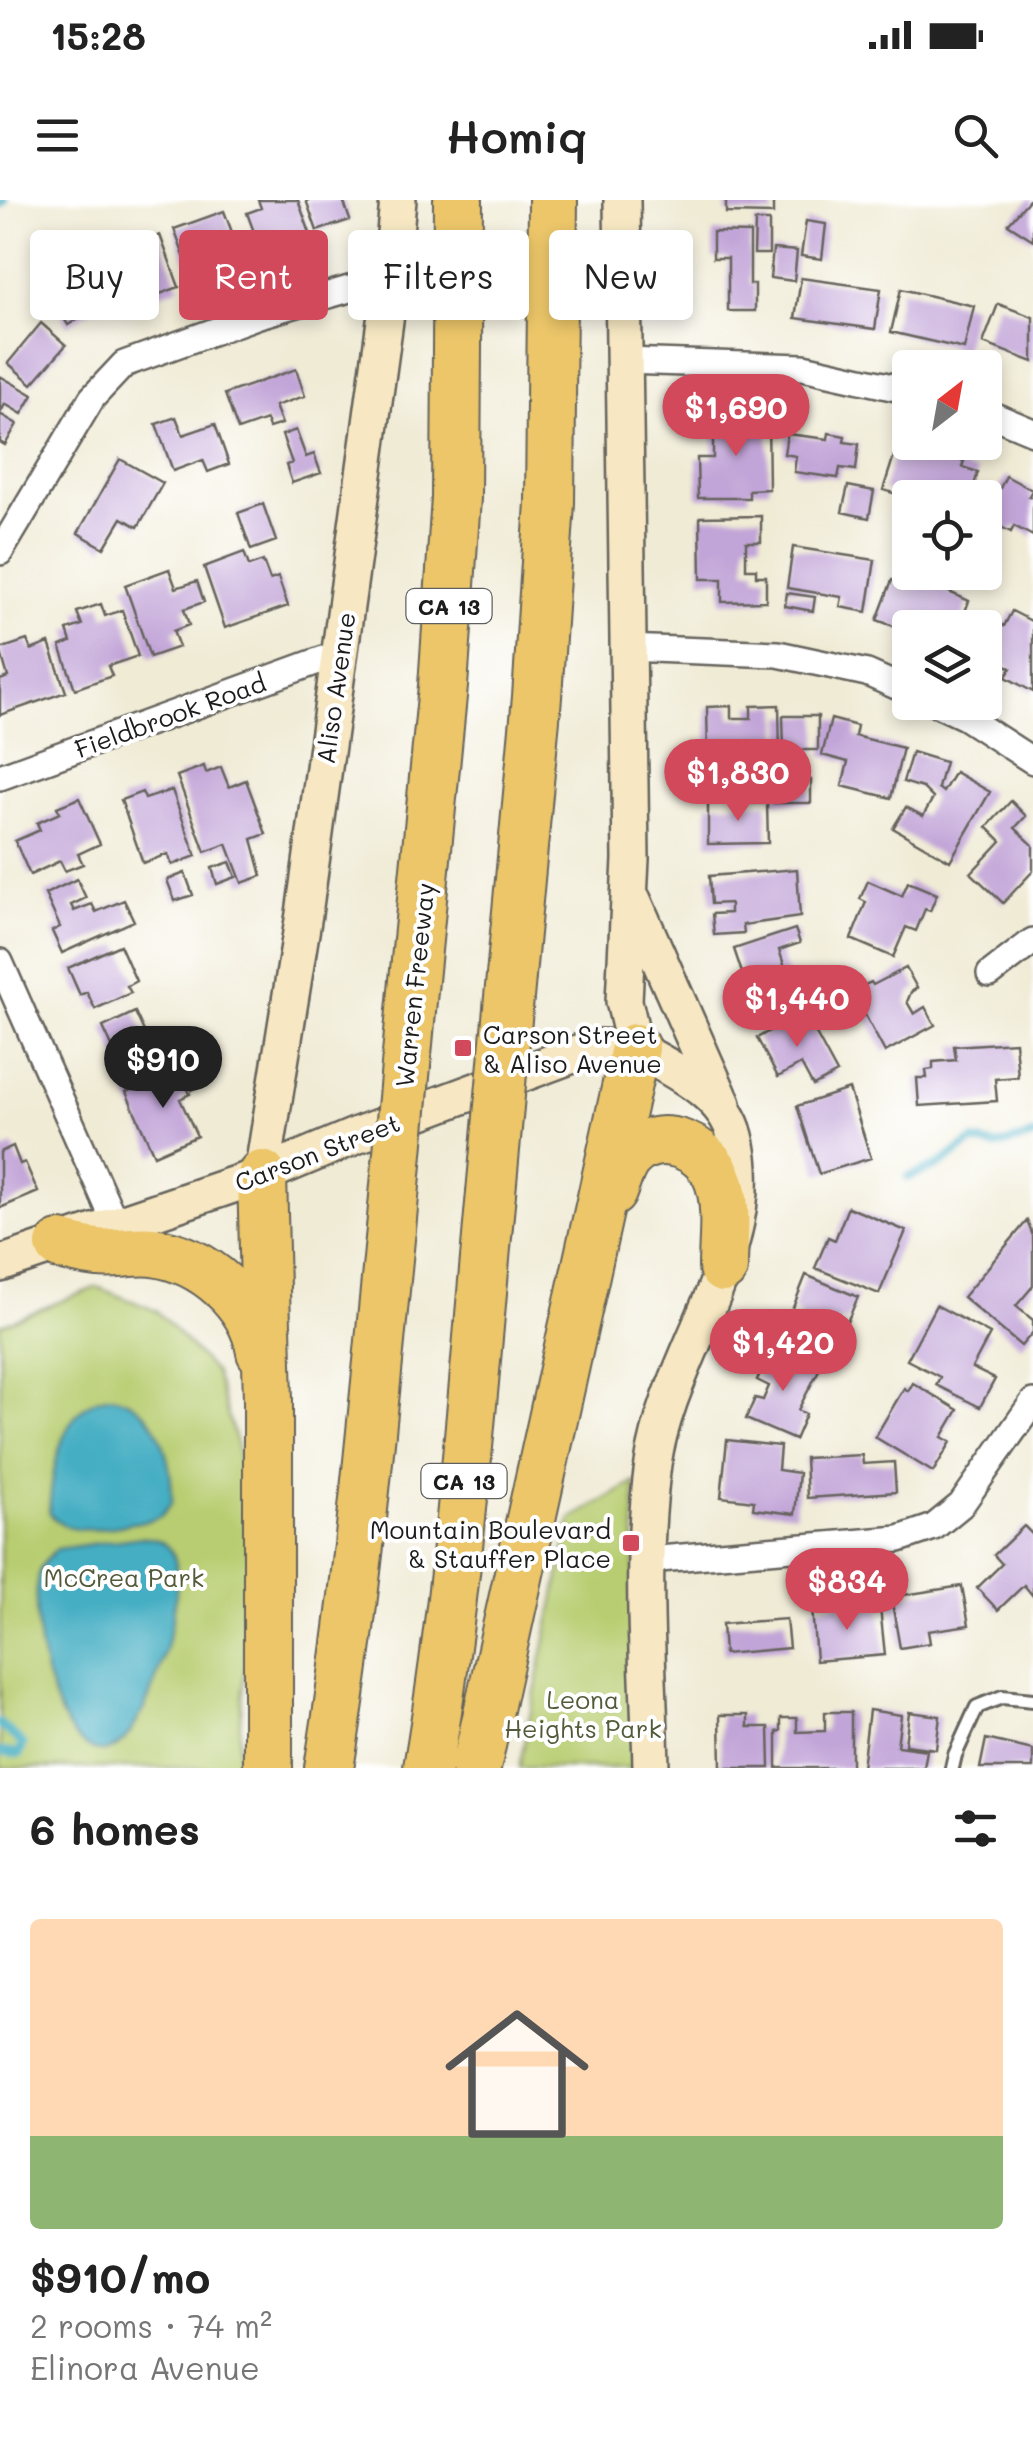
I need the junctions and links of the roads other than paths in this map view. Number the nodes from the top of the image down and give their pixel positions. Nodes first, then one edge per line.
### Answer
1 (398, 200) edge
2 (458, 200) edge
3 (552, 200) edge
4 (622, 200) edge
5 (396, 230) edge
6 (348, 289) edge
7 (386, 320) edge
8 (624, 360) junction
9 (892, 387) edge
10 (1002, 419) edge
11 (1033, 432) edge
12 (0, 552) edge
13 (626, 648) junction
14 (340, 654) junction
15 (892, 684) edge
16 (970, 720) edge
17 (1033, 760) edge
18 (0, 776) edge
19 (630, 893) junction
20 (1033, 941) edge
21 (0, 962) edge
22 (990, 974) dead end
23 (635, 1048) junction
24 (735, 1132) junction
25 (262, 1175) junction
26 (598, 1222) junction
27 (116, 1227) junction
28 (60, 1245) junction
29 (0, 1264) edge
30 (723, 1268) junction
31 (268, 1400) junction
32 (1033, 1402) edge
33 (646, 1560) junction
34 (1033, 1700) edge
35 (268, 1768) edge
36 (329, 1768) edge
37 (428, 1768) edge
38 (476, 1768) edge
39 (651, 1768) edge
40 (952, 1768) edge

1 - 5 main road, Aliso Avenue
2 - 36 highway, Warren Freeway / CA 13, bridge
3 - 37 highway, CA 13, bridge
4 - 8 main road
6 - 12 street
7 - 14 main road, Aliso Avenue
8 - 9 street
8 - 13 main road
10 - 11 street
13 - 15 street
13 - 19 main road
14 - 18 street, Fieldbrook Road
14 - 25 main road, Aliso Avenue
16 - 17 street
19 - 23 main road
19 - 24 main road
20 - 22 street
21 - 27 street
23 - 24 main road
23 - 25 main road, Carson Street
23 - 26 highway
24 - 30 main road
25 - 27 main road, Carson Street
25 - 31 highway
26 - 30 highway
26 - 38 highway
27 - 28 main road, Carson Street
28 - 29 main road, Carson Street
28 - 31 highway
30 - 33 main road
31 - 35 highway
32 - 33 street
33 - 39 main road
34 - 40 lane

